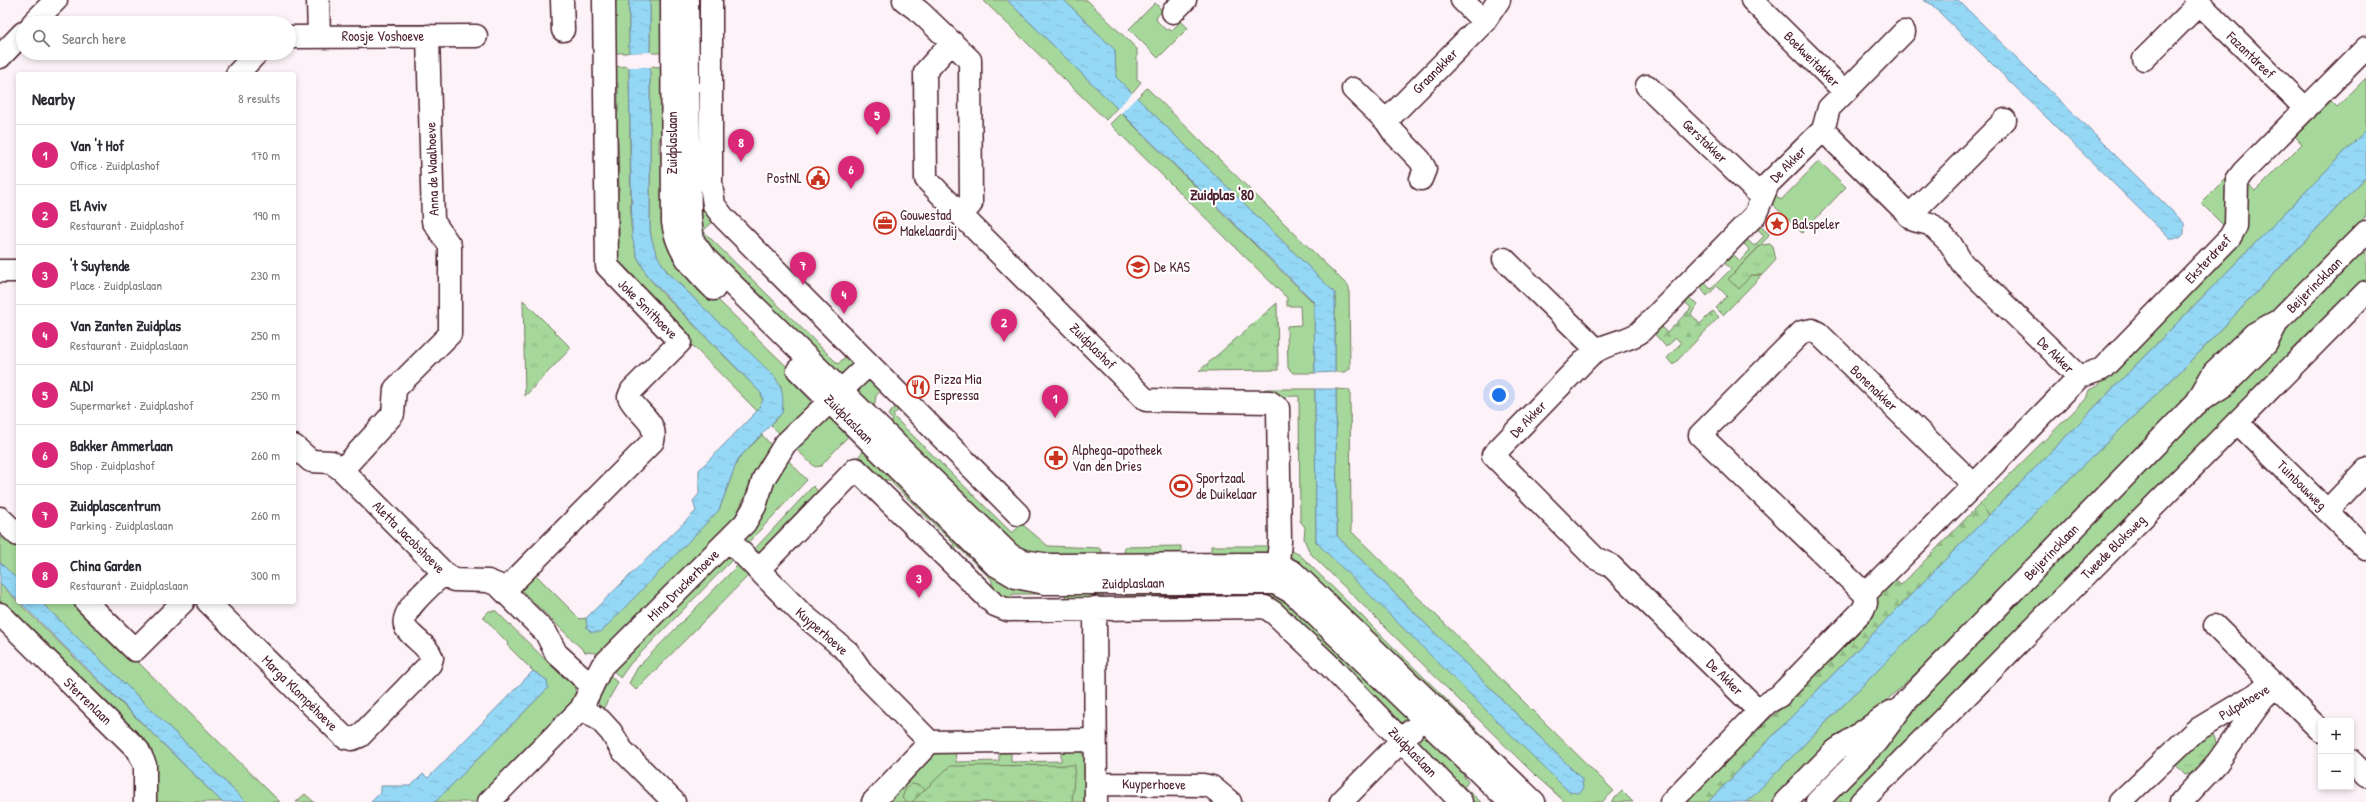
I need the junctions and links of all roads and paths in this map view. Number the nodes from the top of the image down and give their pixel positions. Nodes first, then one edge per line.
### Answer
1 (318, 0) edge
2 (562, 0) edge
3 (604, 0) edge
4 (672, 0) edge
5 (687, 0) edge
6 (711, 0) edge
7 (904, 0) edge
8 (1462, 0) edge
9 (1499, 0) edge
10 (1752, 0) edge
11 (2197, 2) edge
12 (1484, 22) junction
13 (563, 30) dead end
14 (1904, 32) dead end
15 (428, 36) junction
16 (476, 36) dead end
17 (296, 37) edge
18 (319, 37) junction
19 (16, 40) edge
20 (952, 42) junction
21 (2366, 48) edge
22 (0, 57) edge
23 (2144, 59) dead end
24 (250, 60) edge
25 (239, 72) edge
26 (1647, 86) dead end
27 (1353, 89) dead end
28 (1845, 92) junction
29 (2306, 109) junction
30 (1386, 120) junction
31 (2005, 120) dead end
32 (1822, 130) junction
33 (1421, 178) dead end
34 (1762, 197) junction
35 (961, 215) junction
36 (1909, 216) junction
37 (2366, 232) edge
38 (1504, 259) dead end
39 (0, 271) edge
40 (16, 271) edge
41 (2366, 292) edge
42 (1596, 349) junction
43 (869, 364) junction
44 (2079, 377) junction
45 (837, 396) junction
46 (2238, 422) junction
47 (297, 456) edge
48 (342, 470) junction
49 (2366, 470) edge
50 (1974, 485) junction
51 (2327, 511) junction
52 (1018, 514) dead end
53 (728, 540) junction
54 (2366, 549) edge
55 (758, 570) junction
56 (444, 572) junction
57 (1277, 574) junction
58 (504, 591) junction
59 (1865, 594) junction
60 (88, 604) edge
61 (180, 604) edge
62 (210, 604) edge
63 (1095, 608) junction
64 (0, 614) edge
65 (2215, 626) dead end
66 (2273, 684) junction
67 (592, 686) junction
68 (1906, 700) junction
69 (581, 709) junction
70 (1759, 711) junction
71 (1429, 713) junction
72 (2318, 728) edge
73 (1095, 740) junction
74 (1401, 740) junction
75 (930, 742) junction
76 (2354, 764) edge
77 (2366, 776) edge
78 (1096, 793) edge
79 (145, 802) edge
80 (489, 802) edge
81 (674, 802) edge
82 (873, 802) edge
83 (1230, 802) edge
84 (1341, 802) edge
85 (1461, 802) edge
86 (1510, 802) edge
87 (1534, 802) edge
88 (1671, 802) edge
89 (1785, 802) edge
90 (1817, 802) edge
91 (1861, 802) edge
92 (2120, 802) edge
93 (2181, 802) edge

1 - 18 street
2 - 13 street
3 - 58 street, Joke Smithoeve
4 - 45 street, Zuidplaslaan
5 - 45 street, Zuidplaslaan
6 - 43 street
7 - 20 street
8 - 12 street
9 - 12 street, Graanakker
10 - 28 street, Boekweitakker
11 - 23 street
11 - 29 street, Fazantdreef
12 - 30 street, Graanakker
14 - 28 street, Boekweitakker
15 - 16 street, Roosje Voshoeve
15 - 18 street, Roosje Voshoeve
15 - 48 street, Anna de Waalhoeve
17 - 18 street, Roosje Voshoeve
19 - 22 street
20 - 35 street
20 - 35 street, Zuidplashof
21 - 29 street, Eksterdreef
24 - 25 street
26 - 34 street, Gerstakker
27 - 30 street
28 - 32 street, De Akker
29 - 44 street, Eksterdreef
30 - 33 street
31 - 36 street
32 - 34 street, De Akker
32 - 36 street, De Akker
34 - 42 street, De Akker
35 - 57 street, Zuidplashof
36 - 44 street, De Akker
37 - 68 street, Beijerincklaan
38 - 42 street
39 - 40 street
41 - 46 street, Tweede Bloksweg
42 - 70 street, De Akker
43 - 45 street, Mina Druckerhoeve
43 - 52 street
44 - 50 street, De Akker
45 - 53 street, Mina Druckerhoeve
45 - 57 street, Zuidplaslaan
46 - 51 street, Tuinbouwweg
46 - 91 street, Tweede Bloksweg
47 - 48 street, Aletta Jacobshoeve
48 - 56 street, Aletta Jacobshoeve
49 - 51 street
50 - 59 street
50 - 59 street, Bonenakker
51 - 54 street, Tuinbouwweg
53 - 55 street, Kuyperhoeve
53 - 67 street, Mina Druckerhoeve
55 - 63 street, Zuidplaslaan
55 - 75 street, Kuyperhoeve
56 - 58 street, Aletta Jacobshoeve
56 - 62 street, Marga Klompéhoeve
57 - 71 street, Zuidplaslaan
58 - 67 street, Aletta Jacobshoeve
59 - 70 street
60 - 61 street
63 - 73 street, Kuyperhoeve
63 - 74 street, Zuidplaslaan
64 - 79 street, Sterrenlaan
65 - 66 street
66 - 72 street
66 - 92 street, Pulpehoeve
66 - 93 street, Pulpehoeve
67 - 69 street, Mina Druckerhoeve
68 - 89 street, Beijerincklaan
68 - 90 street, Beijerincklaan
69 - 80 street, Mina Druckerhoeve
69 - 81 street
70 - 88 street
71 - 74 street
71 - 86 street, Zuidplaslaan
71 - 87 street, Zuidplaslaan
73 - 75 street
73 - 78 street, Kuyperhoeve
74 - 84 street
74 - 85 street, Zuidplaslaan
75 - 82 street
76 - 77 street
78 - 83 street, Kuyperhoeve

